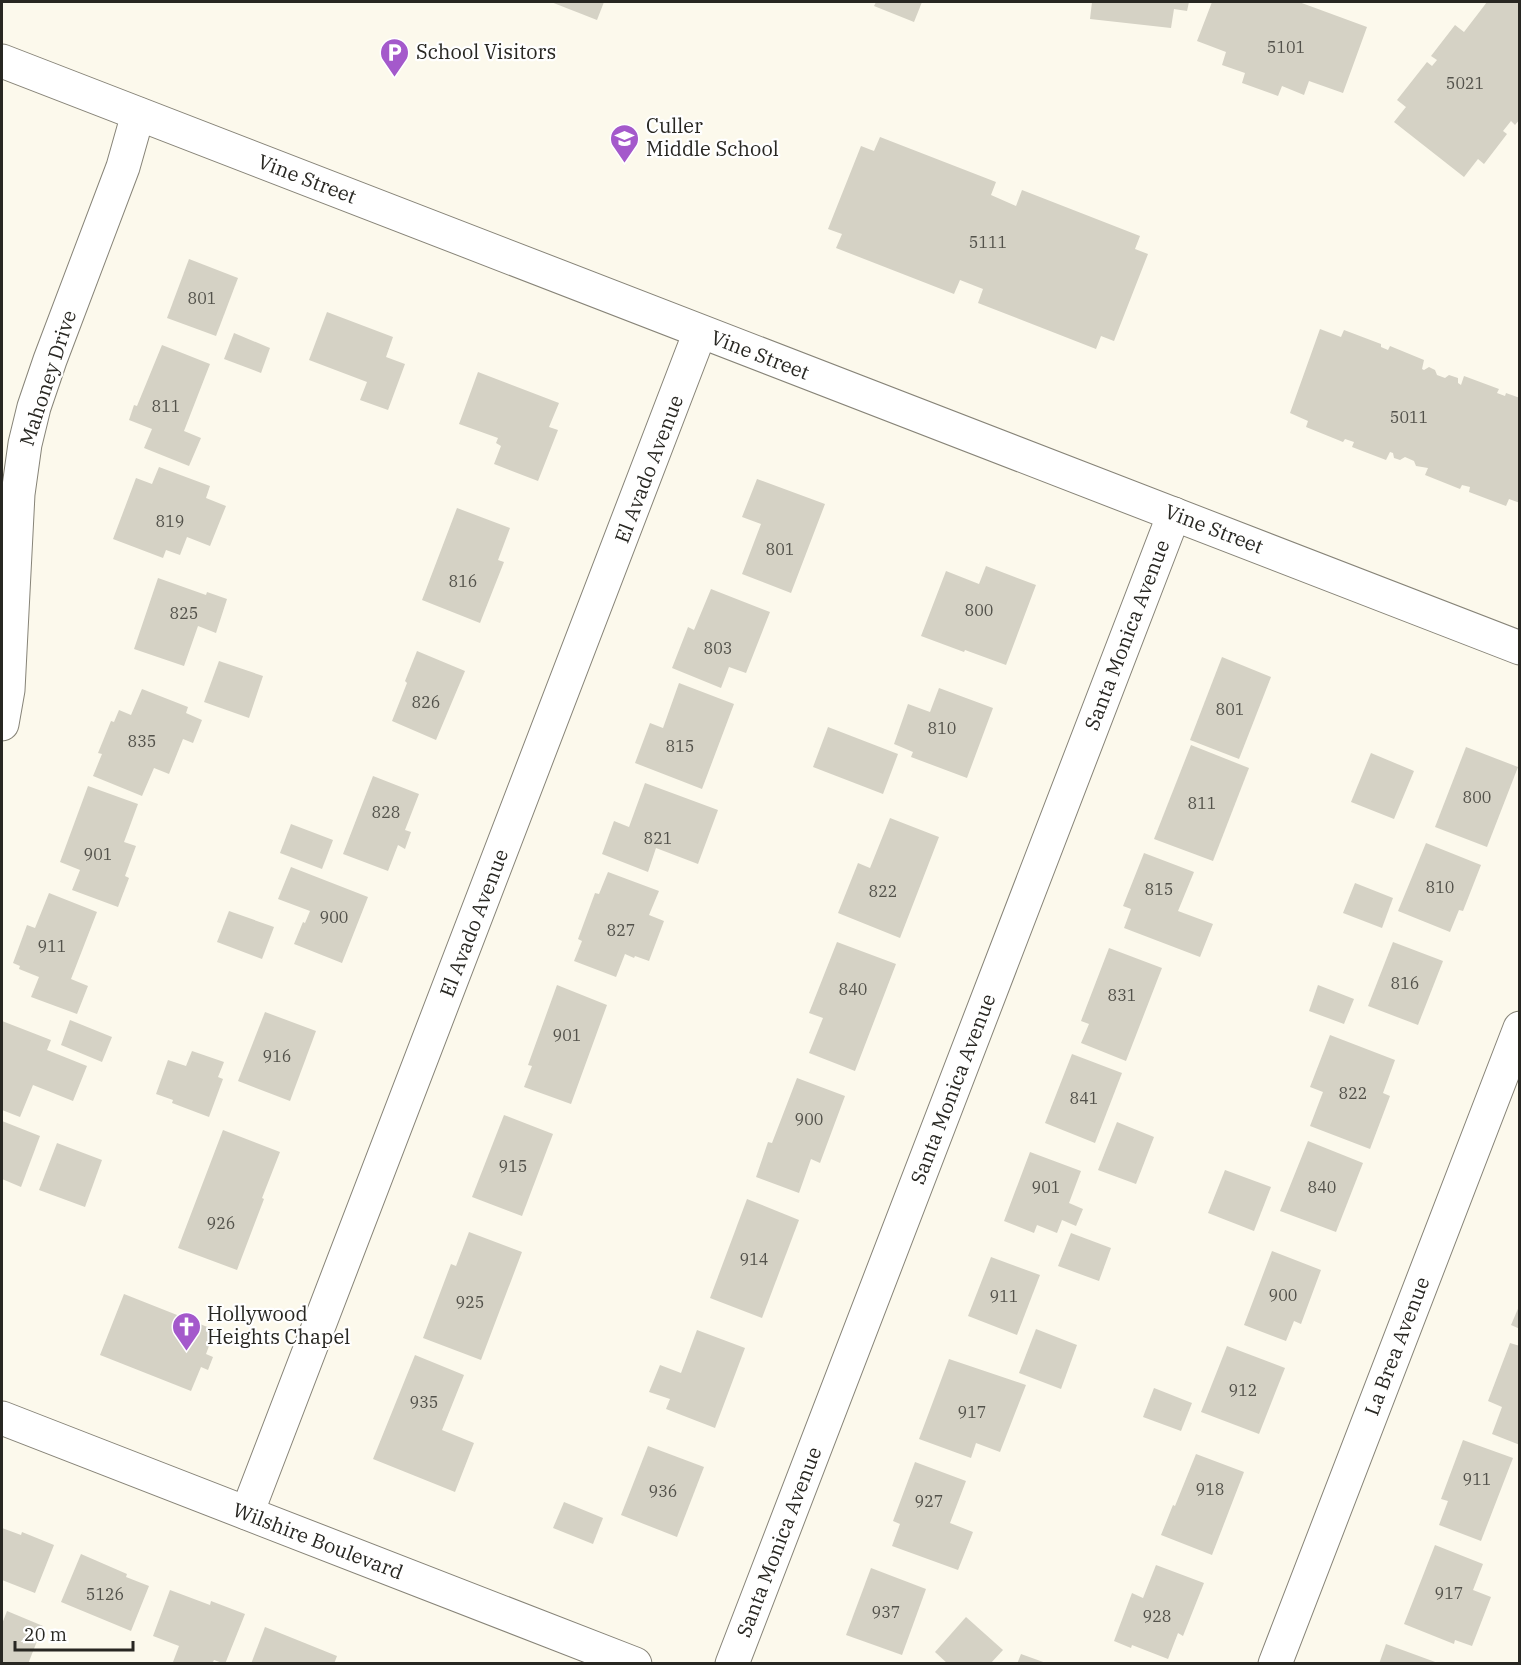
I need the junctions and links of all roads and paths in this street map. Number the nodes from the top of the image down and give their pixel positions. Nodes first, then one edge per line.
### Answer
1 (2, 61) edge
2 (138, 114) junction
3 (700, 332) junction
4 (1174, 514) junction
5 (1520, 648) edge
6 (2, 724) edge
7 (1520, 1028) edge
8 (2, 1418) edge
9 (247, 1513) junction
10 (635, 1664) edge
11 (732, 1664) edge
12 (1275, 1664) edge

1 - 2 street, Vine Street
2 - 3 street, Vine Street
2 - 6 street, Mahoney Drive
3 - 4 street, Vine Street
3 - 9 street, El Avado Avenue
4 - 5 street, Vine Street
4 - 11 street, Santa Monica Avenue
7 - 12 street, La Brea Avenue
8 - 9 street, Wilshire Boulevard
9 - 10 street, Wilshire Boulevard

